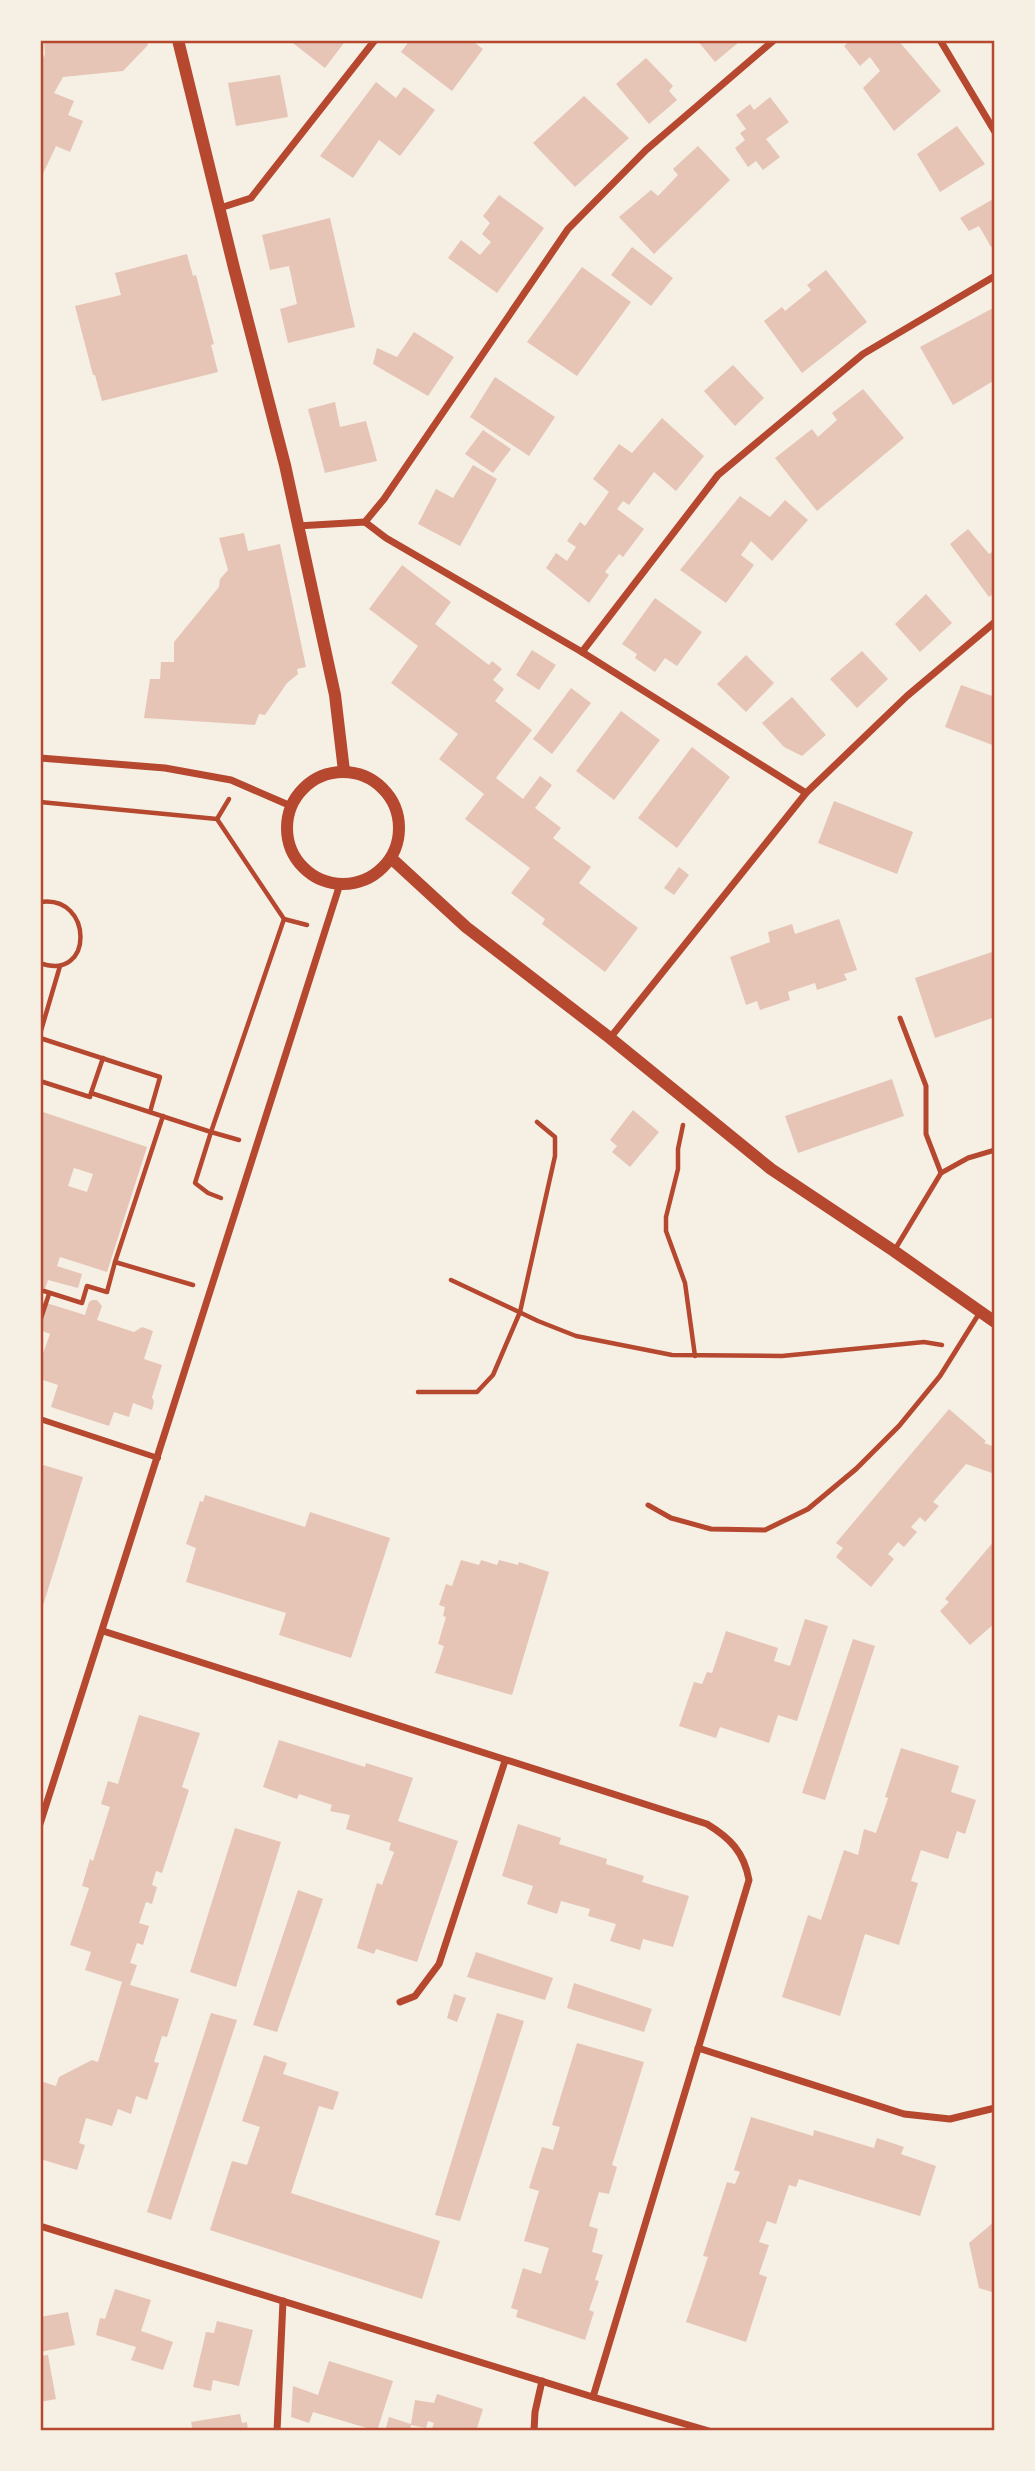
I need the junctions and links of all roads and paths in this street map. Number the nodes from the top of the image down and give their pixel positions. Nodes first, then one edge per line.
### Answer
1 (178, 40) edge
2 (375, 40) edge
3 (774, 40) edge
4 (940, 40) edge
5 (995, 132) edge
6 (220, 208) junction
7 (995, 276) edge
8 (365, 522) junction
9 (297, 526) junction
10 (995, 622) edge
11 (582, 652) junction
12 (40, 758) edge
13 (344, 771) junction
14 (806, 793) junction
15 (40, 802) edge
16 (291, 806) junction
17 (391, 858) junction
18 (340, 884) junction
19 (40, 902) edge
20 (284, 919) junction
21 (325, 930) junction
22 (40, 963) edge
23 (60, 966) junction
24 (900, 1018) dead end
25 (40, 1036) edge
26 (610, 1038) junction
27 (103, 1058) junction
28 (40, 1081) edge
29 (91, 1093) junction
30 (689, 1102) junction
31 (150, 1112) junction
32 (163, 1116) junction
33 (537, 1122) dead end
34 (211, 1132) junction
35 (257, 1146) junction
36 (995, 1150) edge
37 (941, 1173) junction
38 (238, 1204) junction
39 (894, 1251) junction
40 (116, 1262) junction
41 (178, 1280) dead end
42 (451, 1280) dead end
43 (520, 1312) junction
44 (980, 1312) junction
45 (40, 1321) edge
46 (995, 1322) edge
47 (955, 1351) junction
48 (695, 1356) junction
49 (418, 1392) dead end
50 (40, 1419) edge
51 (158, 1458) junction
52 (648, 1505) dead end
53 (103, 1631) junction
54 (505, 1761) junction
55 (40, 1824) edge
56 (400, 2002) dead end
57 (698, 2048) junction
58 (995, 2108) edge
59 (40, 2226) edge
60 (283, 2301) junction
61 (542, 2381) junction
62 (593, 2397) junction
63 (277, 2431) edge
64 (534, 2431) edge
65 (709, 2431) edge

1 - 6 street
2 - 6 street
3 - 8 street
4 - 5 street
6 - 9 street
7 - 11 street
8 - 9 street
8 - 11 street
9 - 13 street
10 - 14 street
11 - 14 street
12 - 16 street
13 - 16 street
13 - 17 street
14 - 26 street
15 - 20 path
16 - 18 street
17 - 18 street
17 - 26 street
18 - 21 street
19 - 23 path
20 - 21 path
20 - 34 path
21 - 35 street
22 - 23 path
23 - 25 path
24 - 37 lane
25 - 27 path
26 - 30 street
27 - 29 path
27 - 31 path
28 - 29 path
29 - 31 path
30 - 39 street
30 - 48 path
31 - 32 path
32 - 34 path
32 - 40 path
33 - 43 path
34 - 35 path
34 - 38 path
35 - 38 street
36 - 37 lane
37 - 39 lane
38 - 51 street
39 - 44 street
40 - 41 path
40 - 45 path
42 - 43 path
43 - 48 path
43 - 49 path
44 - 46 street
44 - 47 lane
47 - 48 path
47 - 52 lane
50 - 51 street
51 - 53 street
53 - 54 street
53 - 55 street
54 - 56 street
54 - 57 street
57 - 58 street
57 - 62 street
59 - 60 street
60 - 61 street
60 - 63 street
61 - 62 street
61 - 64 street
62 - 65 street

